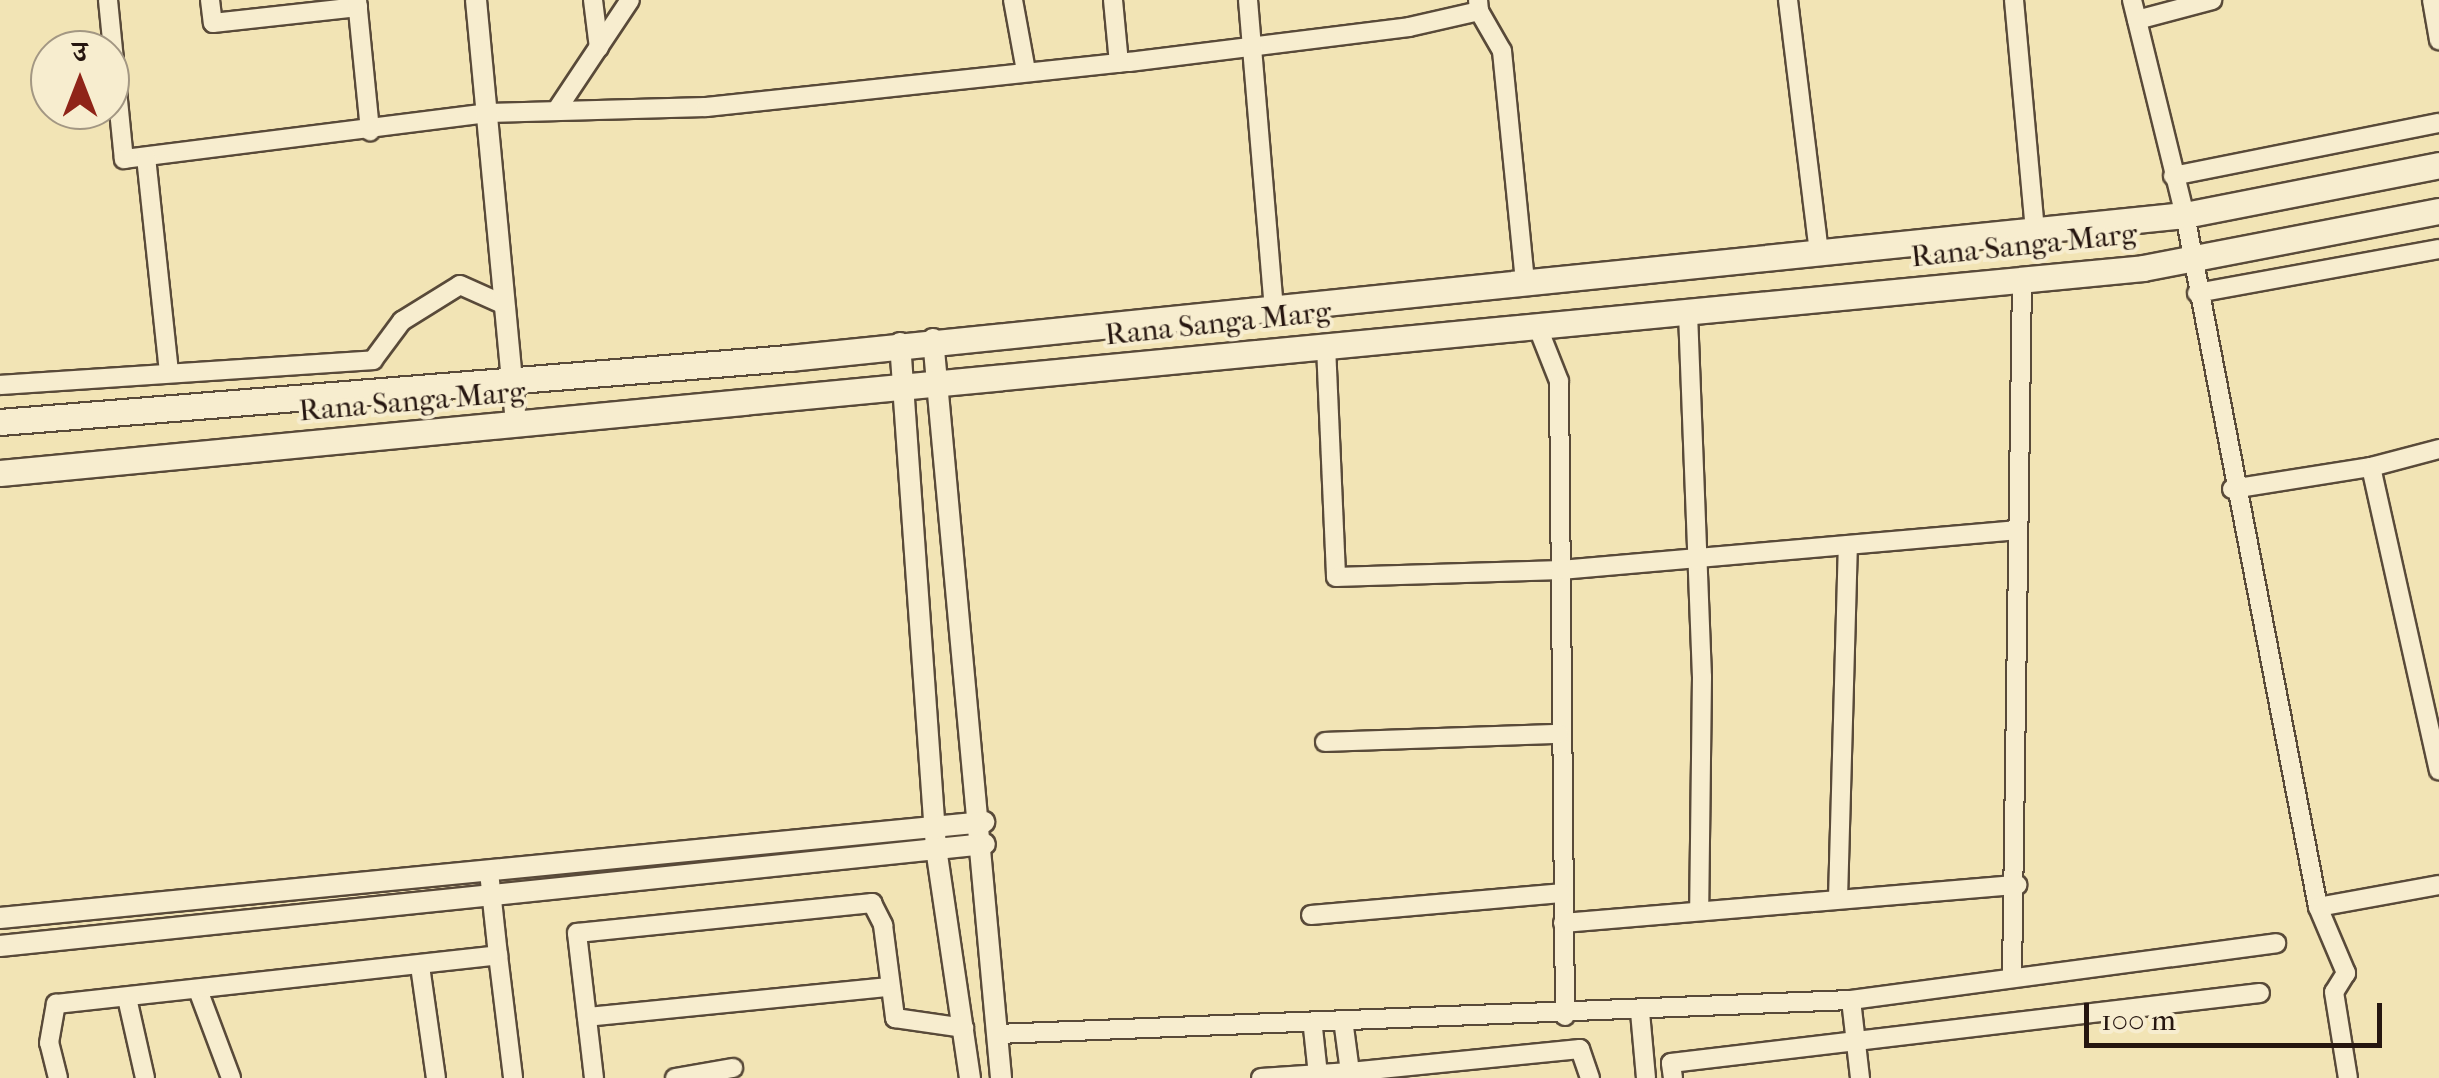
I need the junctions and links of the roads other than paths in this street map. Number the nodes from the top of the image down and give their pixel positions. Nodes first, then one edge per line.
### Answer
1 (108, 0) edge
2 (210, 0) edge
3 (476, 0) edge
4 (593, 0) edge
5 (630, 0) edge
6 (1014, 0) edge
7 (1113, 0) edge
8 (1248, 0) edge
9 (1788, 0) edge
10 (2014, 0) edge
11 (2132, 0) edge
12 (2212, 0) edge
13 (2432, 0) edge
14 (357, 4) edge
15 (1479, 6) edge
16 (2137, 20) junction
17 (1254, 40) junction
18 (2439, 40) edge
19 (599, 48) junction
20 (1119, 62) junction
21 (1026, 71) junction
22 (556, 112) junction
23 (488, 114) junction
24 (2439, 123) edge
25 (370, 131) junction
26 (146, 156) junction
27 (2439, 165) edge
28 (2173, 176) junction
29 (2439, 211) edge
30 (2185, 215) junction
31 (2035, 230) junction
32 (2439, 249) edge
33 (1820, 252) junction
34 (2189, 259) junction
35 (2022, 279) junction
36 (1524, 282) junction
37 (2198, 293) junction
38 (505, 306) junction
39 (1274, 309) junction
40 (1688, 313) junction
41 (1538, 328) junction
42 (932, 339) junction
43 (900, 343) junction
44 (1326, 346) junction
45 (169, 372) junction
46 (510, 378) junction
47 (0, 385) edge
48 (939, 387) junction
49 (908, 390) junction
50 (0, 422) edge
51 (516, 425) junction
52 (2439, 449) edge
53 (2371, 467) junction
54 (0, 473) edge
55 (2232, 489) junction
56 (2015, 530) junction
57 (1848, 546) junction
58 (1696, 558) junction
59 (1561, 570) junction
60 (1559, 734) junction
61 (1325, 742) dead end
62 (2439, 770) edge
63 (984, 822) junction
64 (937, 826) junction
65 (985, 844) junction
66 (936, 848) junction
67 (489, 872) junction
68 (2017, 885) junction
69 (2439, 885) edge
70 (1561, 892) junction
71 (492, 898) junction
72 (1838, 899) junction
73 (2318, 908) junction
74 (1699, 910) junction
75 (1311, 915) dead end
76 (0, 918) edge
77 (1563, 922) junction
78 (2276, 943) dead end
79 (0, 946) edge
80 (498, 954) junction
81 (420, 966) junction
82 (2012, 977) junction
83 (888, 987) junction
84 (198, 990) junction
85 (2260, 992) dead end
86 (127, 998) junction
87 (1850, 1000) junction
88 (1640, 1012) junction
89 (1565, 1016) junction
90 (586, 1017) junction
91 (1344, 1026) junction
92 (964, 1028) junction
93 (1313, 1028) junction
94 (997, 1034) junction
95 (1856, 1046) junction
96 (732, 1068) dead end
97 (1350, 1072) junction
98 (1318, 1075) junction
99 (58, 1078) edge
100 (145, 1078) edge
101 (231, 1078) edge
102 (436, 1078) edge
103 (513, 1078) edge
104 (594, 1078) edge
105 (675, 1078) edge
106 (970, 1078) edge
107 (1001, 1078) edge
108 (1261, 1078) edge
109 (1590, 1078) edge
110 (1646, 1078) edge
111 (1673, 1078) edge
112 (1860, 1078) edge
113 (2348, 1078) edge

1 - 26 street
2 - 14 street
3 - 23 street
4 - 19 street
5 - 19 street
6 - 21 street
7 - 20 street
8 - 17 street
9 - 33 street
10 - 31 street
11 - 16 street
12 - 16 street
13 - 18 street
14 - 25 street
15 - 17 street
15 - 36 street
16 - 28 street
17 - 20 street
17 - 39 street
19 - 22 street
20 - 21 street
21 - 22 street
22 - 23 street
23 - 25 street
23 - 38 street
24 - 28 street
25 - 26 street
26 - 45 street
27 - 30 main road, Rana Sanga Marg
28 - 30 street
29 - 34 main road, Rana Sanga Marg
30 - 31 main road, Rana Sanga Marg
30 - 34 street
31 - 33 main road, Rana Sanga Marg
32 - 37 street
33 - 36 main road, Rana Sanga Marg
34 - 35 main road, Rana Sanga Marg
34 - 37 street
35 - 40 main road, Rana Sanga Marg
35 - 56 street
36 - 39 main road, Rana Sanga Marg
37 - 55 street
38 - 45 street
38 - 46 street
39 - 42 main road, Rana Sanga Marg
40 - 41 main road, Rana Sanga Marg
40 - 58 street
41 - 44 main road, Rana Sanga Marg
41 - 59 street
42 - 43 main road, Rana Sanga Marg
42 - 48 street
43 - 46 main road, Rana Sanga Marg
43 - 49 street
44 - 48 main road, Rana Sanga Marg
44 - 59 street
45 - 47 street
46 - 50 main road, Rana Sanga Marg
46 - 51 street
48 - 49 main road, Rana Sanga Marg
48 - 63 street
49 - 51 main road, Rana Sanga Marg
49 - 64 street
51 - 54 main road, Rana Sanga Marg
52 - 53 street
53 - 55 street
53 - 62 street
55 - 73 street
56 - 57 street
56 - 68 street
57 - 58 street
57 - 72 street
58 - 59 street
58 - 74 street
59 - 60 street
60 - 61 street
60 - 70 street
63 - 64 street
63 - 65 street
64 - 66 street
64 - 67 street
65 - 66 street
65 - 94 street
66 - 71 street
66 - 92 street
67 - 71 street
67 - 76 street
68 - 72 street
68 - 82 street
69 - 73 street
70 - 75 street
70 - 77 street
71 - 79 street
71 - 80 street
72 - 74 street
73 - 113 street
74 - 77 street
77 - 89 street
78 - 82 street
80 - 81 street
80 - 103 street
81 - 84 street
81 - 102 street
82 - 87 street
83 - 90 street
83 - 90 street
83 - 92 street
84 - 86 street
84 - 101 street
85 - 95 street
86 - 99 street
86 - 100 street
87 - 88 street
87 - 95 street
88 - 89 street
88 - 110 street
89 - 91 street
90 - 104 street
91 - 93 street
91 - 97 street
92 - 106 street
93 - 94 street
93 - 98 street
94 - 107 street
95 - 111 street
95 - 112 street
96 - 105 street
97 - 98 street
97 - 109 street
98 - 108 street

